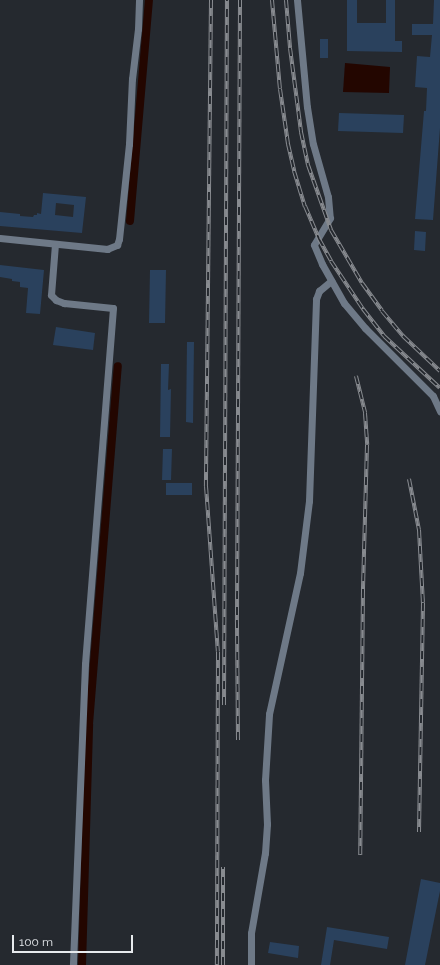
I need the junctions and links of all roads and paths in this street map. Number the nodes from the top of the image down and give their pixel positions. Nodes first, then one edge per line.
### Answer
1 (139, 0) edge
2 (297, 0) edge
3 (0, 238) edge
4 (55, 244) junction
5 (331, 281) junction
6 (440, 411) edge
7 (73, 965) edge
8 (251, 965) edge

1 - 4 street
2 - 5 street
3 - 4 street
4 - 7 street
5 - 6 street
5 - 8 street

